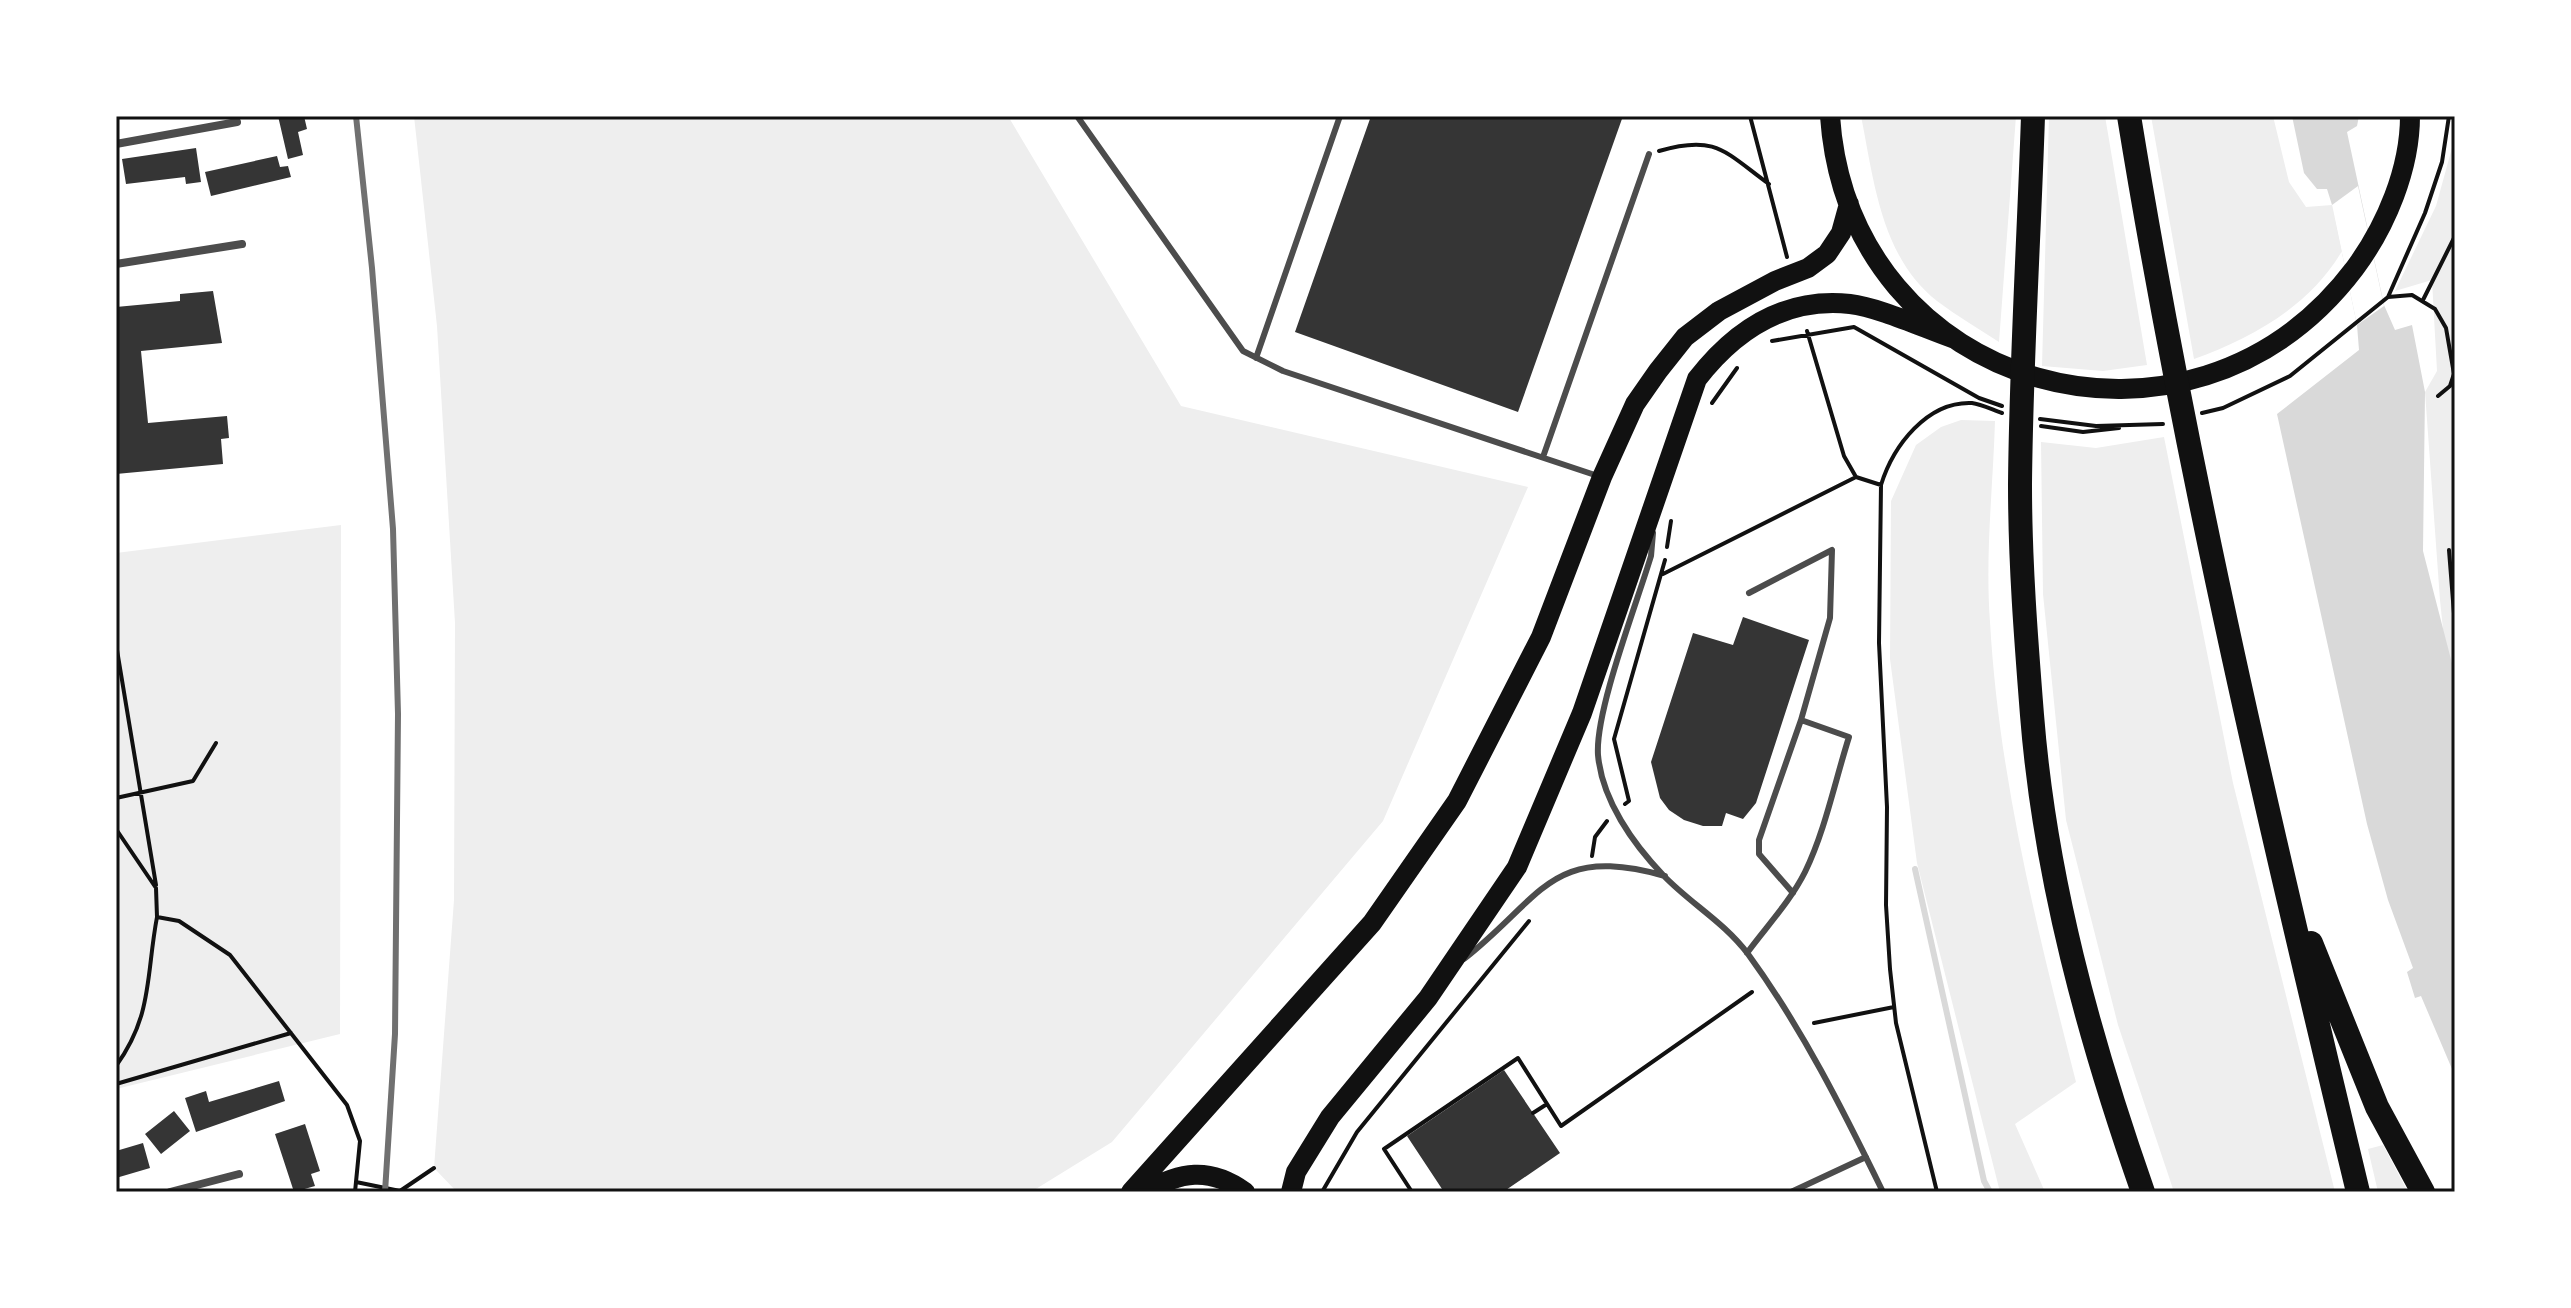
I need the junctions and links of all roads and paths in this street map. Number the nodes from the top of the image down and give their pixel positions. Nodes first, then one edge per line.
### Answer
1 (1077, 116) edge
2 (1340, 116) edge
3 (1830, 116) edge
4 (2033, 116) edge
5 (2129, 116) edge
6 (2410, 116) edge
7 (2449, 116) edge
8 (237, 122) dead end
9 (116, 144) edge
10 (1649, 154) joint
11 (1771, 185) dead end
12 (1849, 204) junction
13 (2455, 236) edge
14 (242, 244) dead end
15 (116, 264) edge
16 (2388, 297) junction
17 (2423, 300) junction
18 (2447, 337) junction
19 (1955, 339) junction
20 (2455, 345) edge
21 (1761, 348) dead end
22 (1256, 358) junction
23 (1742, 361) dead end
24 (2454, 373) edge
25 (2438, 396) dead end
26 (2006, 407) dead end
27 (1710, 409) dead end
28 (2010, 416) dead end
29 (2193, 416) dead end
30 (2034, 417) dead end
31 (2035, 425) dead end
32 (1543, 457) junction
33 (1602, 477) junction
34 (1881, 485) junction
35 (1656, 493) junction
36 (1672, 518) dead end
37 (2449, 550) dead end
38 (1663, 574) junction
39 (2453, 591) edge
40 (1749, 593) dead end
41 (2455, 626) edge
42 (116, 644) edge
43 (1801, 720) junction
44 (216, 743) dead end
45 (2260, 784) junction
46 (143, 793) junction
47 (116, 798) edge
48 (1629, 801) dead end
49 (1610, 818) dead end
50 (116, 829) edge
51 (1592, 854) dead end
52 (1665, 876) junction
53 (156, 888) junction
54 (1793, 893) junction
55 (1537, 911) dead end
56 (157, 917) junction
57 (1747, 953) junction
58 (1448, 971) junction
59 (1752, 992) dead end
60 (1894, 1007) junction
61 (1814, 1023) dead end
62 (291, 1033) junction
63 (116, 1066) edge
64 (116, 1084) edge
65 (1547, 1104) junction
66 (1533, 1113) dead end
67 (1866, 1157) junction
68 (434, 1168) dead end
69 (239, 1174) dead end
70 (356, 1182) junction
71 (170, 1192) edge
72 (355, 1192) edge
73 (1131, 1192) edge
74 (1144, 1192) edge
75 (1245, 1192) edge
76 (1291, 1192) edge
77 (1322, 1192) edge
78 (1412, 1192) edge
79 (1791, 1192) edge
80 (1883, 1192) edge
81 (1937, 1192) edge
82 (2145, 1192) edge
83 (2358, 1192) edge
84 (2423, 1192) edge

1 - 22 lane
2 - 22 lane
3 - 12 main road
4 - 82 highway
5 - 45 highway
6 - 19 main road
7 - 16 path
8 - 9 street
10 - 11 path
10 - 32 lane
12 - 19 main road
12 - 33 main road
13 - 17 path
14 - 15 street
16 - 17 path
16 - 29 path
17 - 18 path
18 - 20 path
18 - 24 path
19 - 35 main road
21 - 26 path
22 - 32 lane
23 - 27 path
24 - 25 path
28 - 34 path
30 - 31 path
32 - 33 lane
33 - 73 main road
34 - 38 path
34 - 60 path
35 - 52 lane
35 - 58 main road
36 - 38 path
37 - 39 path
38 - 48 path
39 - 41 path
40 - 43 lane
42 - 46 path
43 - 54 lane
43 - 54 lane
44 - 46 path
45 - 83 highway
45 - 84 highway
46 - 47 path
46 - 53 path
49 - 51 path
50 - 53 path
52 - 57 lane
52 - 58 lane
53 - 56 path
54 - 57 lane
55 - 77 path
56 - 62 path
56 - 63 path
57 - 67 lane
58 - 76 main road
59 - 65 path
60 - 61 path
60 - 81 path
62 - 64 path
62 - 70 path
65 - 66 path
65 - 78 path
67 - 79 lane
67 - 80 lane
68 - 70 path
69 - 71 street
70 - 72 path
74 - 75 main road

